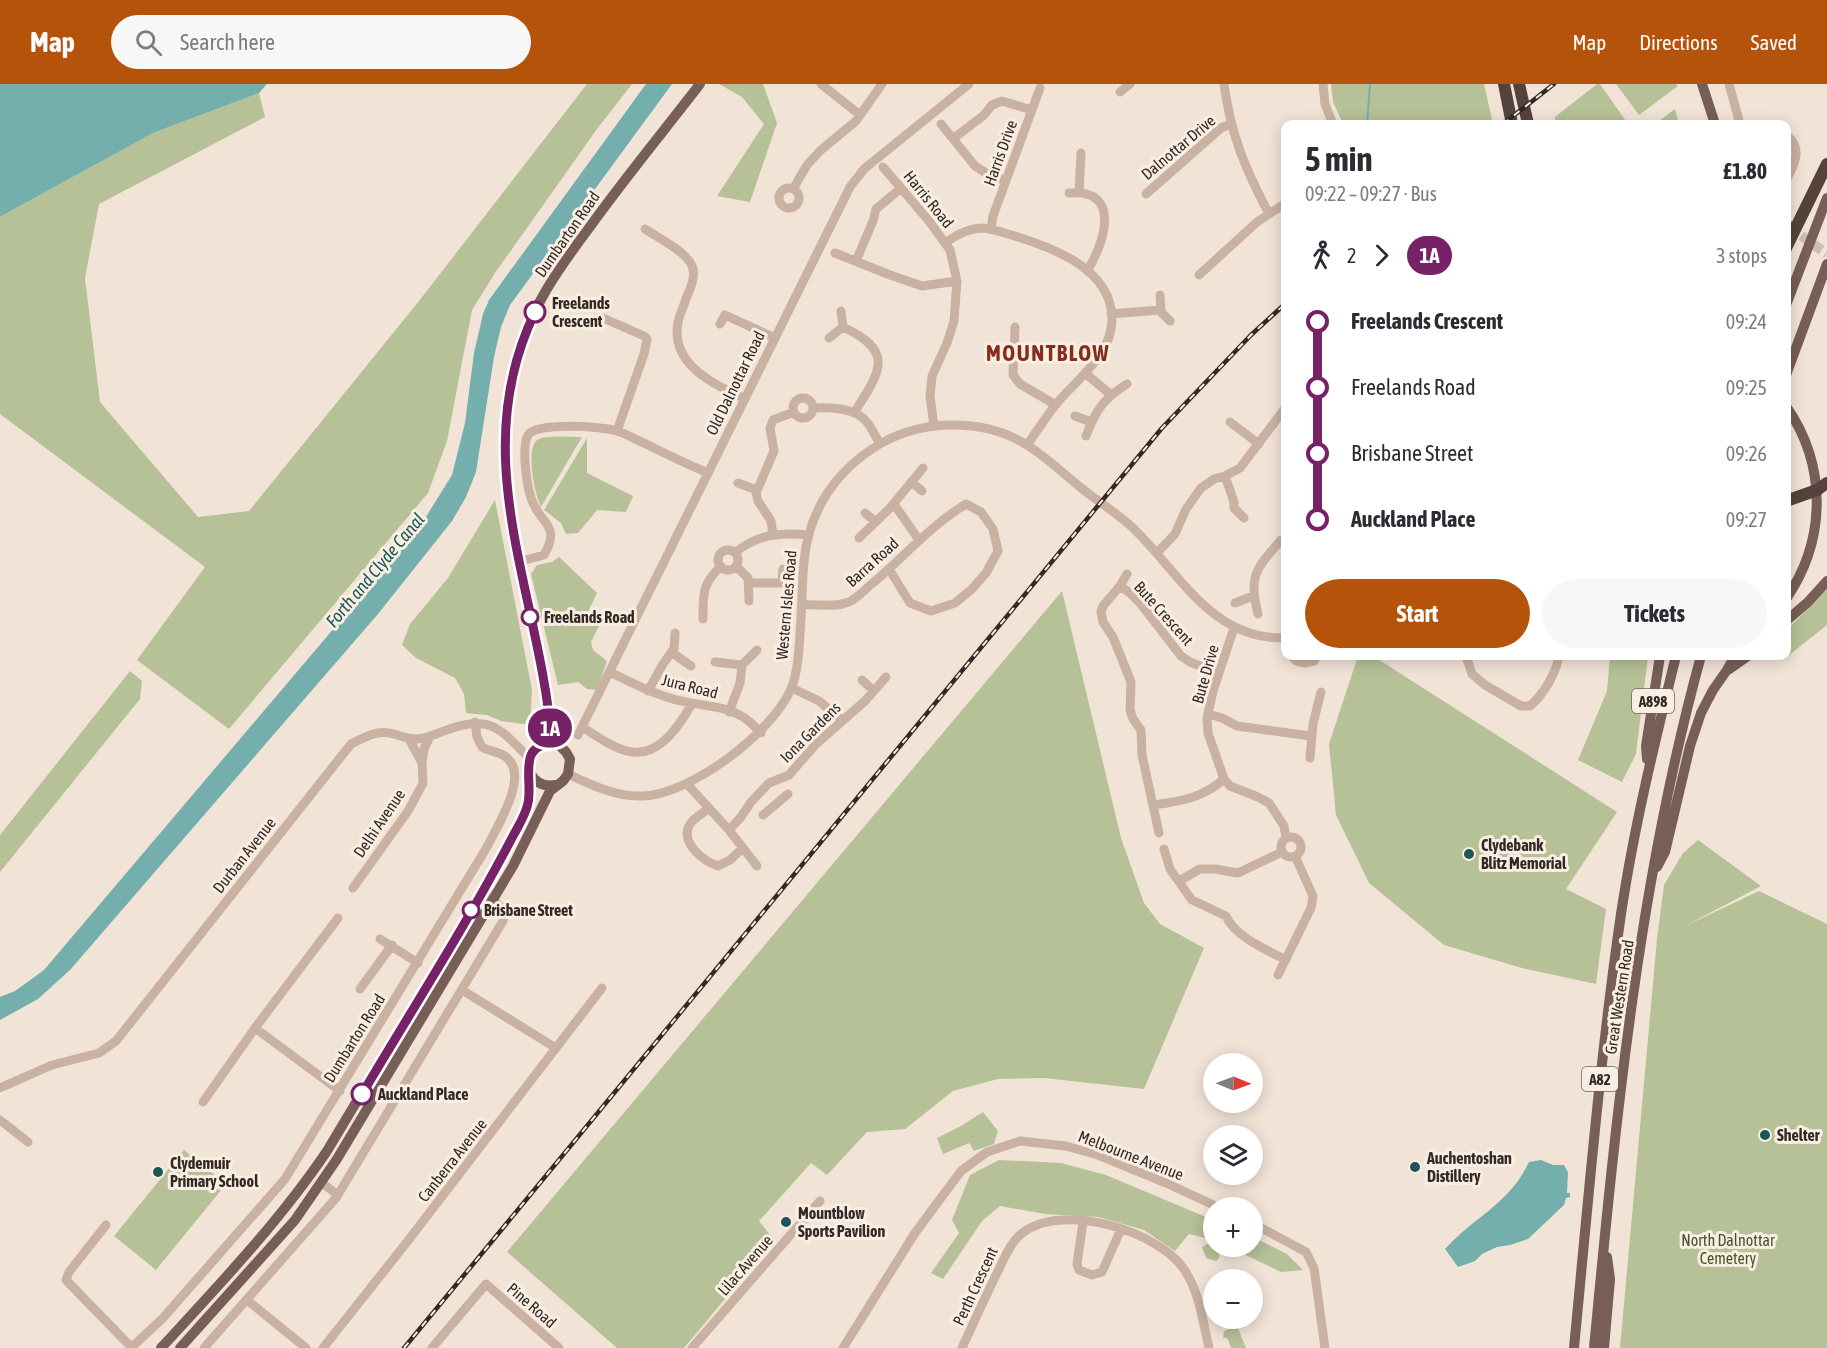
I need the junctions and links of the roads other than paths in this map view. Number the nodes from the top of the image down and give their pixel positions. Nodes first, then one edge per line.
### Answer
1 (700, 84) edge
2 (820, 84) edge
3 (882, 84) edge
4 (951, 84) edge
5 (969, 84) edge
6 (1130, 84) edge
7 (1224, 84) edge
8 (1323, 84) edge
9 (1504, 84) edge
10 (1520, 84) edge
11 (1702, 84) edge
12 (1729, 84) edge
13 (1040, 88) dead end
14 (1120, 92) dead end
15 (957, 94) junction
16 (1032, 110) junction
17 (860, 115) junction
18 (1331, 120) edge
19 (1511, 120) edge
20 (1527, 120) edge
21 (1714, 120) edge
22 (1739, 120) edge
23 (941, 124) dead end
24 (1231, 124) junction
25 (954, 138) junction
26 (1791, 138) edge
27 (1081, 153) dead end
28 (1827, 164) edge
29 (883, 167) dead end
30 (1791, 171) edge
31 (1006, 181) junction
32 (793, 189) dead end
33 (900, 189) junction
34 (1079, 192) junction
35 (1069, 193) dead end
36 (1146, 194) dead end
37 (1827, 198) edge
38 (1281, 206) edge
39 (1269, 214) junction
40 (991, 229) junction
41 (645, 230) dead end
42 (1791, 238) edge
43 (945, 243) junction
44 (835, 253) dead end
45 (856, 261) junction
46 (1827, 264) edge
47 (1087, 271) junction
48 (1198, 275) dead end
49 (957, 281) junction
50 (1791, 292) edge
51 (1160, 296) dead end
52 (1160, 310) junction
53 (841, 311) dead end
54 (1111, 314) junction
55 (603, 318) dead end
56 (1170, 321) dead end
57 (720, 324) dead end
58 (843, 327) junction
59 (1015, 327) dead end
60 (775, 338) junction
61 (828, 338) dead end
62 (1791, 361) edge
63 (1085, 373) junction
64 (1127, 384) dead end
65 (1110, 394) junction
66 (745, 399) junction
67 (1056, 405) junction
68 (813, 408) junction
69 (794, 412) junction
70 (854, 413) junction
71 (1791, 413) edge
72 (1281, 415) edge
73 (1075, 416) dead end
74 (1091, 422) junction
75 (1230, 422) dead end
76 (934, 426) junction
77 (617, 431) junction
78 (1086, 436) dead end
79 (880, 444) junction
80 (1259, 444) junction
81 (1027, 445) junction
82 (923, 468) dead end
83 (708, 473) junction
84 (1225, 476) junction
85 (912, 482) junction
86 (738, 483) dead end
87 (1827, 483) edge
88 (757, 490) junction
89 (922, 491) dead end
90 (1791, 499) edge
91 (894, 504) junction
92 (865, 513) dead end
93 (1244, 518) dead end
94 (876, 522) junction
95 (773, 535) junction
96 (809, 535) junction
97 (859, 538) dead end
98 (919, 540) junction
99 (1281, 540) edge
100 (735, 553) junction
101 (1157, 553) junction
102 (518, 562) junction
103 (721, 566) junction
104 (736, 566) junction
105 (783, 569) dead end
106 (890, 569) junction
107 (1127, 574) dead end
108 (1827, 581) edge
109 (749, 583) junction
110 (1120, 586) junction
111 (1791, 590) edge
112 (1253, 596) junction
113 (750, 601) dead end
114 (1235, 603) dead end
115 (802, 605) junction
116 (1258, 614) dead end
117 (1791, 617) edge
118 (703, 619) dead end
119 (1234, 628) junction
120 (675, 633) dead end
121 (1281, 637) edge
122 (757, 650) dead end
123 (671, 652) junction
124 (1295, 660) edge
125 (1315, 660) edge
126 (1467, 660) edge
127 (1558, 660) edge
128 (1659, 660) edge
129 (1675, 660) edge
130 (1700, 660) edge
131 (1733, 660) edge
132 (1742, 660) edge
133 (715, 662) dead end
134 (742, 665) junction
135 (691, 666) dead end
136 (1727, 670) junction
137 (610, 672) junction
138 (1219, 673) junction
139 (886, 677) dead end
140 (862, 680) dead end
141 (792, 688) junction
142 (648, 691) junction
143 (874, 691) junction
144 (1321, 692) dead end
145 (691, 705) junction
146 (729, 712) junction
147 (1208, 714) junction
148 (842, 720) junction
149 (476, 722) junction
150 (760, 733) junction
151 (430, 736) junction
152 (1311, 736) junction
153 (409, 739) junction
154 (552, 744) junction
155 (529, 758) junction
156 (1310, 758) dead end
157 (422, 763) junction
158 (529, 770) junction
159 (1648, 771) junction
160 (568, 774) junction
161 (1224, 779) junction
162 (687, 784) junction
163 (556, 785) junction
164 (762, 791) junction
165 (788, 794) dead end
166 (776, 805) junction
167 (1153, 805) junction
168 (708, 809) junction
169 (763, 816) dead end
170 (729, 830) junction
171 (1159, 833) dead end
172 (1286, 838) junction
173 (742, 848) junction
174 (1164, 849) dead end
175 (1282, 852) junction
176 (1295, 856) junction
177 (757, 866) dead end
178 (1652, 877) junction
179 (1179, 881) junction
180 (353, 888) dead end
181 (481, 894) junction
182 (493, 901) junction
183 (338, 918) dead end
184 (381, 939) dead end
185 (392, 945) junction
186 (1286, 960) junction
187 (418, 963) junction
188 (1278, 975) dead end
189 (602, 988) dead end
190 (360, 989) dead end
191 (462, 990) junction
192 (255, 1028) junction
193 (556, 1048) junction
194 (0, 1088) edge
195 (340, 1091) junction
196 (203, 1102) dead end
197 (0, 1120) edge
198 (28, 1142) dead end
199 (322, 1183) junction
200 (338, 1195) junction
201 (1203, 1200) edge
202 (820, 1201) dead end
203 (1083, 1222) junction
204 (106, 1225) dead end
205 (1121, 1228) junction
206 (1263, 1229) edge
207 (1605, 1236) junction
208 (247, 1300) junction
209 (131, 1348) edge
210 (161, 1348) edge
211 (180, 1348) edge
212 (204, 1348) edge
213 (306, 1348) edge
214 (323, 1348) edge
215 (432, 1348) edge
216 (559, 1348) edge
217 (692, 1348) edge
218 (843, 1348) edge
219 (962, 1348) edge
220 (1209, 1348) edge
221 (1325, 1348) edge
222 (1574, 1348) edge
223 (1594, 1348) edge
224 (1604, 1348) edge

1 - 102 main road, Dumbarton Road
2 - 17 street
3 - 17 street
4 - 15 street
5 - 15 street, Old Dalnottar Road
6 - 14 street
7 - 24 street
8 - 18 street
9 - 19 highway
10 - 20 highway
11 - 21 main road
12 - 22 street
13 - 16 street, Harris Drive
15 - 60 street, Old Dalnottar Road
16 - 25 street
16 - 31 street, Harris Drive
17 - 32 street
23 - 25 street
24 - 36 street, Dalnottar Drive
24 - 39 street
25 - 31 street
26 - 30 street
27 - 34 street
28 - 42 highway
29 - 33 street, Harris Road
31 - 40 street, Harris Drive
33 - 43 street, Harris Road
33 - 45 street
34 - 35 street
34 - 47 street
37 - 50 main road
38 - 39 street
39 - 48 street
40 - 43 street
40 - 47 street
41 - 66 street
43 - 49 street, Harris Road
44 - 45 street
45 - 49 street
46 - 62 main road
47 - 54 street
49 - 76 street, Harris Road
51 - 52 street
52 - 54 street
52 - 56 street
53 - 58 street
54 - 63 street
55 - 77 street
57 - 60 street
58 - 61 street
58 - 70 street
59 - 67 street
60 - 66 street, Old Dalnottar Road
63 - 65 street
63 - 67 street
64 - 65 street
65 - 74 street
66 - 83 street, Old Dalnottar Road
67 - 81 street
68 - 69 street
68 - 69 street
68 - 70 street
69 - 88 street
70 - 79 street
71 - 111 main road
72 - 80 street
73 - 74 street
74 - 78 street
75 - 80 street
76 - 79 street, Western Isles Road
76 - 81 street, Western Isles Road
77 - 83 street
77 - 102 street
79 - 96 street, Western Isles Road
80 - 84 street
81 - 101 street, Western Isles Road
82 - 85 street
83 - 137 street, Old Dalnottar Road
84 - 93 street
84 - 101 street
85 - 89 street
85 - 91 street
86 - 88 street
87 - 90 highway
88 - 95 street
91 - 94 street
91 - 98 street
92 - 94 street
94 - 97 street
95 - 96 street
95 - 100 street
96 - 115 street, Western Isles Road
98 - 106 street, Barra Road
98 - 106 street, Barra Road
99 - 112 street
100 - 103 street
100 - 104 street
101 - 119 street, Western Isles Road
102 - 154 main road, Dumbarton Road
103 - 104 street
103 - 118 street
104 - 109 street
105 - 109 street
106 - 115 street, Barra Road
107 - 110 street, Bute Crescent
108 - 117 main road
109 - 113 street
110 - 138 street, Bute Crescent
110 - 167 street, Bute Crescent
112 - 114 street
112 - 116 street
115 - 141 street, Western Isles Road
119 - 121 street, Western Isles Road
119 - 138 street, Bute Drive
120 - 123 street
122 - 134 street
123 - 135 street
123 - 142 street
124 - 125 street
126 - 127 street
128 - 159 main road, A898
129 - 159 main road, Great Western Road / A82
130 - 178 main road, Great Western Road / A82
131 - 136 main road
132 - 136 main road
133 - 134 street
134 - 146 street
136 - 178 main road
137 - 142 street, Jura Road
137 - 145 street, Old Dalnottar Road
138 - 147 street, Bute Drive
139 - 143 street, Iona Gardens
140 - 143 street
141 - 148 street
141 - 150 street, Western Isles Road
142 - 145 street, Jura Road
143 - 148 street, Iona Gardens
144 - 152 street
145 - 146 street, Jura Road
146 - 150 street, Jura Road
147 - 152 street
147 - 161 street, Bute Drive
148 - 164 street, Iona Gardens
149 - 151 street, Durban Avenue
149 - 155 street
149 - 187 street, Dumbarton Road
150 - 162 street, Western Isles Road
151 - 153 street, Durban Avenue
151 - 157 street, Delhi Avenue
152 - 156 street
153 - 157 street
153 - 194 street, Durban Avenue
154 - 155 main road
154 - 160 main road
155 - 158 main road, Dumbarton Road
157 - 180 street, Delhi Avenue
158 - 163 main road
158 - 181 main road, Dumbarton Road
159 - 222 main road, Great Western Road / A82
160 - 162 street, Western Isles Road
160 - 163 main road
161 - 167 street
161 - 172 street
162 - 168 street
163 - 182 main road
164 - 166 street
164 - 170 street, Iona Gardens
165 - 166 street
166 - 169 street
167 - 171 street, Bute Crescent
168 - 170 street
168 - 173 street
170 - 173 street
172 - 175 street
172 - 176 street
173 - 177 street
174 - 179 street
175 - 176 street
175 - 179 street
176 - 186 street
178 - 207 main road, Great Western Road / A82
179 - 186 street
181 - 182 street
181 - 210 main road, Dumbarton Road
182 - 191 street
182 - 199 main road
183 - 192 street
184 - 185 street
185 - 187 street
185 - 190 street
186 - 188 street
187 - 195 street, Dumbarton Road
189 - 193 street, Canberra Avenue
191 - 193 street
191 - 200 street
192 - 195 street
192 - 196 street
193 - 214 street, Canberra Avenue
195 - 209 street, Dumbarton Road
197 - 198 street
199 - 200 street
199 - 211 main road
200 - 208 street
201 - 218 street, Melbourne Avenue
202 - 217 street, Lilac Avenue
203 - 205 street, Perth Crescent
203 - 205 street
203 - 219 street, Perth Crescent
204 - 209 street
205 - 220 street, Perth Crescent
206 - 221 street
207 - 223 main road, Great Western Road / A82
207 - 224 main road
208 - 212 street
208 - 213 street
215 - 216 street, Pine Road

